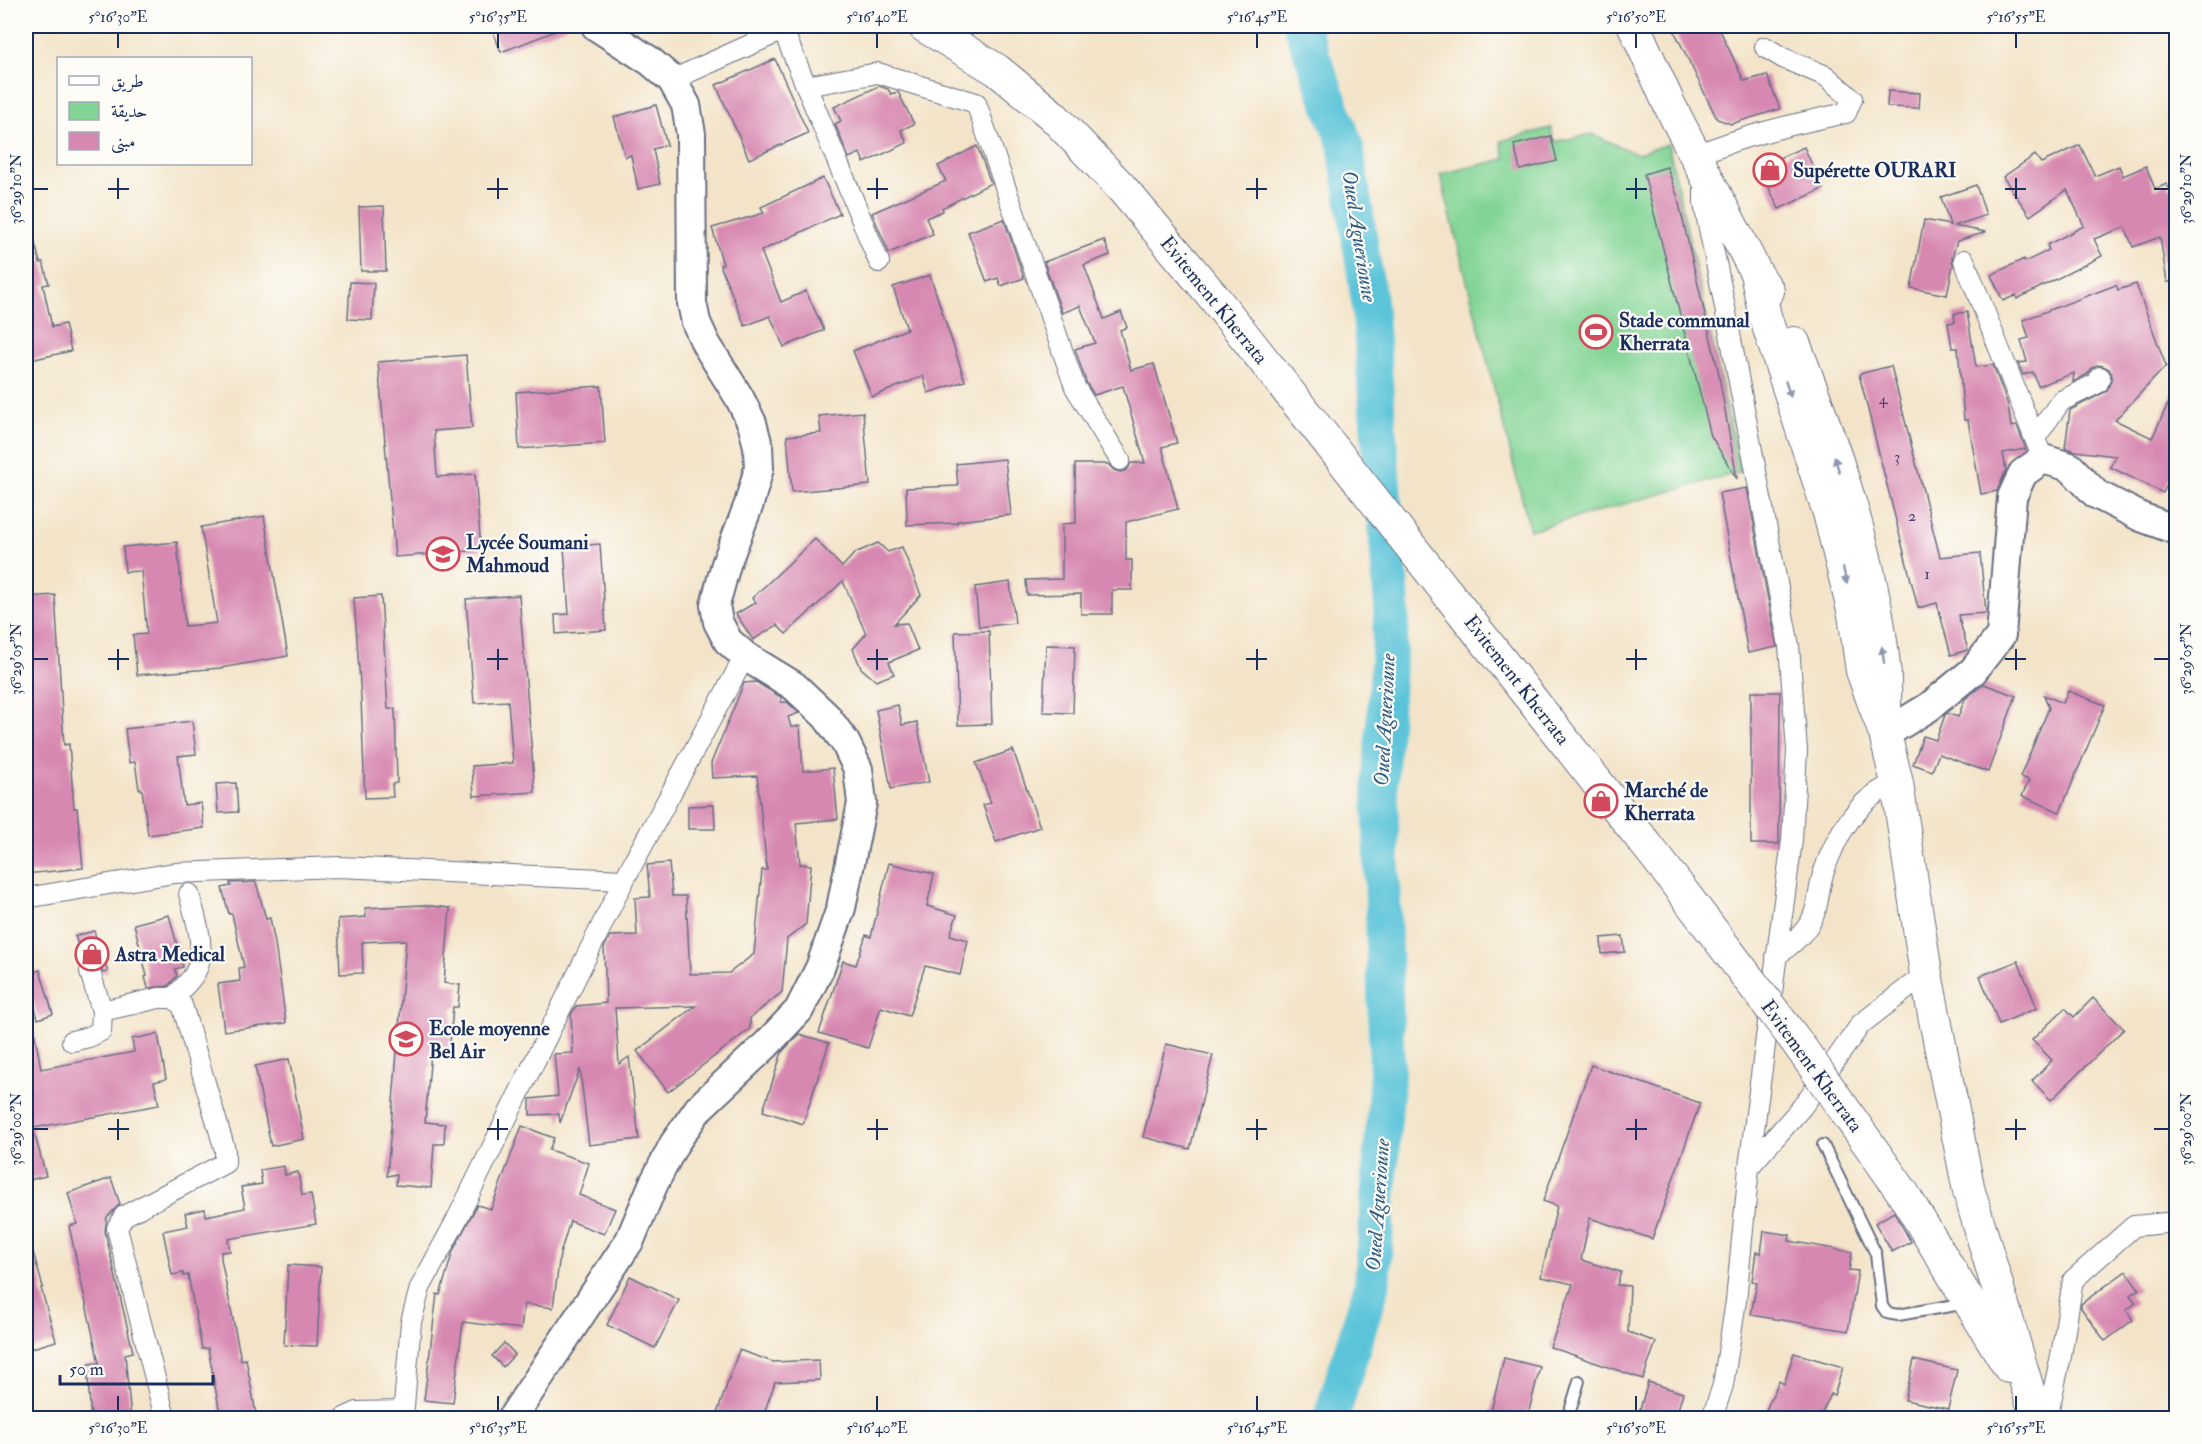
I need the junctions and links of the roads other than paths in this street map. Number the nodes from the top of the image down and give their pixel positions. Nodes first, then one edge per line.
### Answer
1 (596, 26) edge
2 (924, 26) edge
3 (1634, 26) edge
4 (1766, 47) dead end
5 (672, 80) junction
6 (806, 86) junction
7 (1700, 163) junction
8 (1964, 260) dead end
9 (879, 262) dead end
10 (2100, 377) dead end
11 (2039, 449) junction
12 (1120, 460) dead end
13 (2176, 530) edge
14 (745, 656) junction
15 (1886, 734) junction
16 (1897, 783) junction
17 (624, 880) junction
18 (189, 894) dead end
19 (26, 898) edge
20 (1776, 956) junction
21 (90, 972) dead end
22 (1926, 974) junction
23 (173, 998) junction
24 (102, 1011) junction
25 (72, 1041) dead end
26 (1823, 1145) dead end
27 (1749, 1167) junction
28 (2176, 1222) edge
29 (1970, 1303) junction
30 (1579, 1381) dead end
31 (2039, 1414) edge
32 (403, 1415) edge
33 (165, 1419) edge
34 (344, 1419) edge
35 (512, 1419) edge
36 (1568, 1419) edge
37 (1712, 1419) edge

1 - 5 main road
2 - 29 main road, Evitement Kherrata, bridge
3 - 7 main road
4 - 7 street
5 - 6 street
5 - 14 main road
6 - 9 street
6 - 12 street
7 - 15 main road
7 - 20 street
8 - 11 street
10 - 11 street
11 - 13 main road
11 - 15 main road
14 - 17 street
14 - 35 main road
15 - 16 main road
16 - 20 street
16 - 22 main road
17 - 19 street
17 - 32 street
18 - 23 street
20 - 27 street
21 - 24 street
22 - 27 street
22 - 31 main road
23 - 24 street
23 - 33 street
24 - 25 street
26 - 29 lane
27 - 37 street
28 - 31 street
29 - 31 main road, Evitement Kherrata
30 - 36 lane
32 - 34 street

